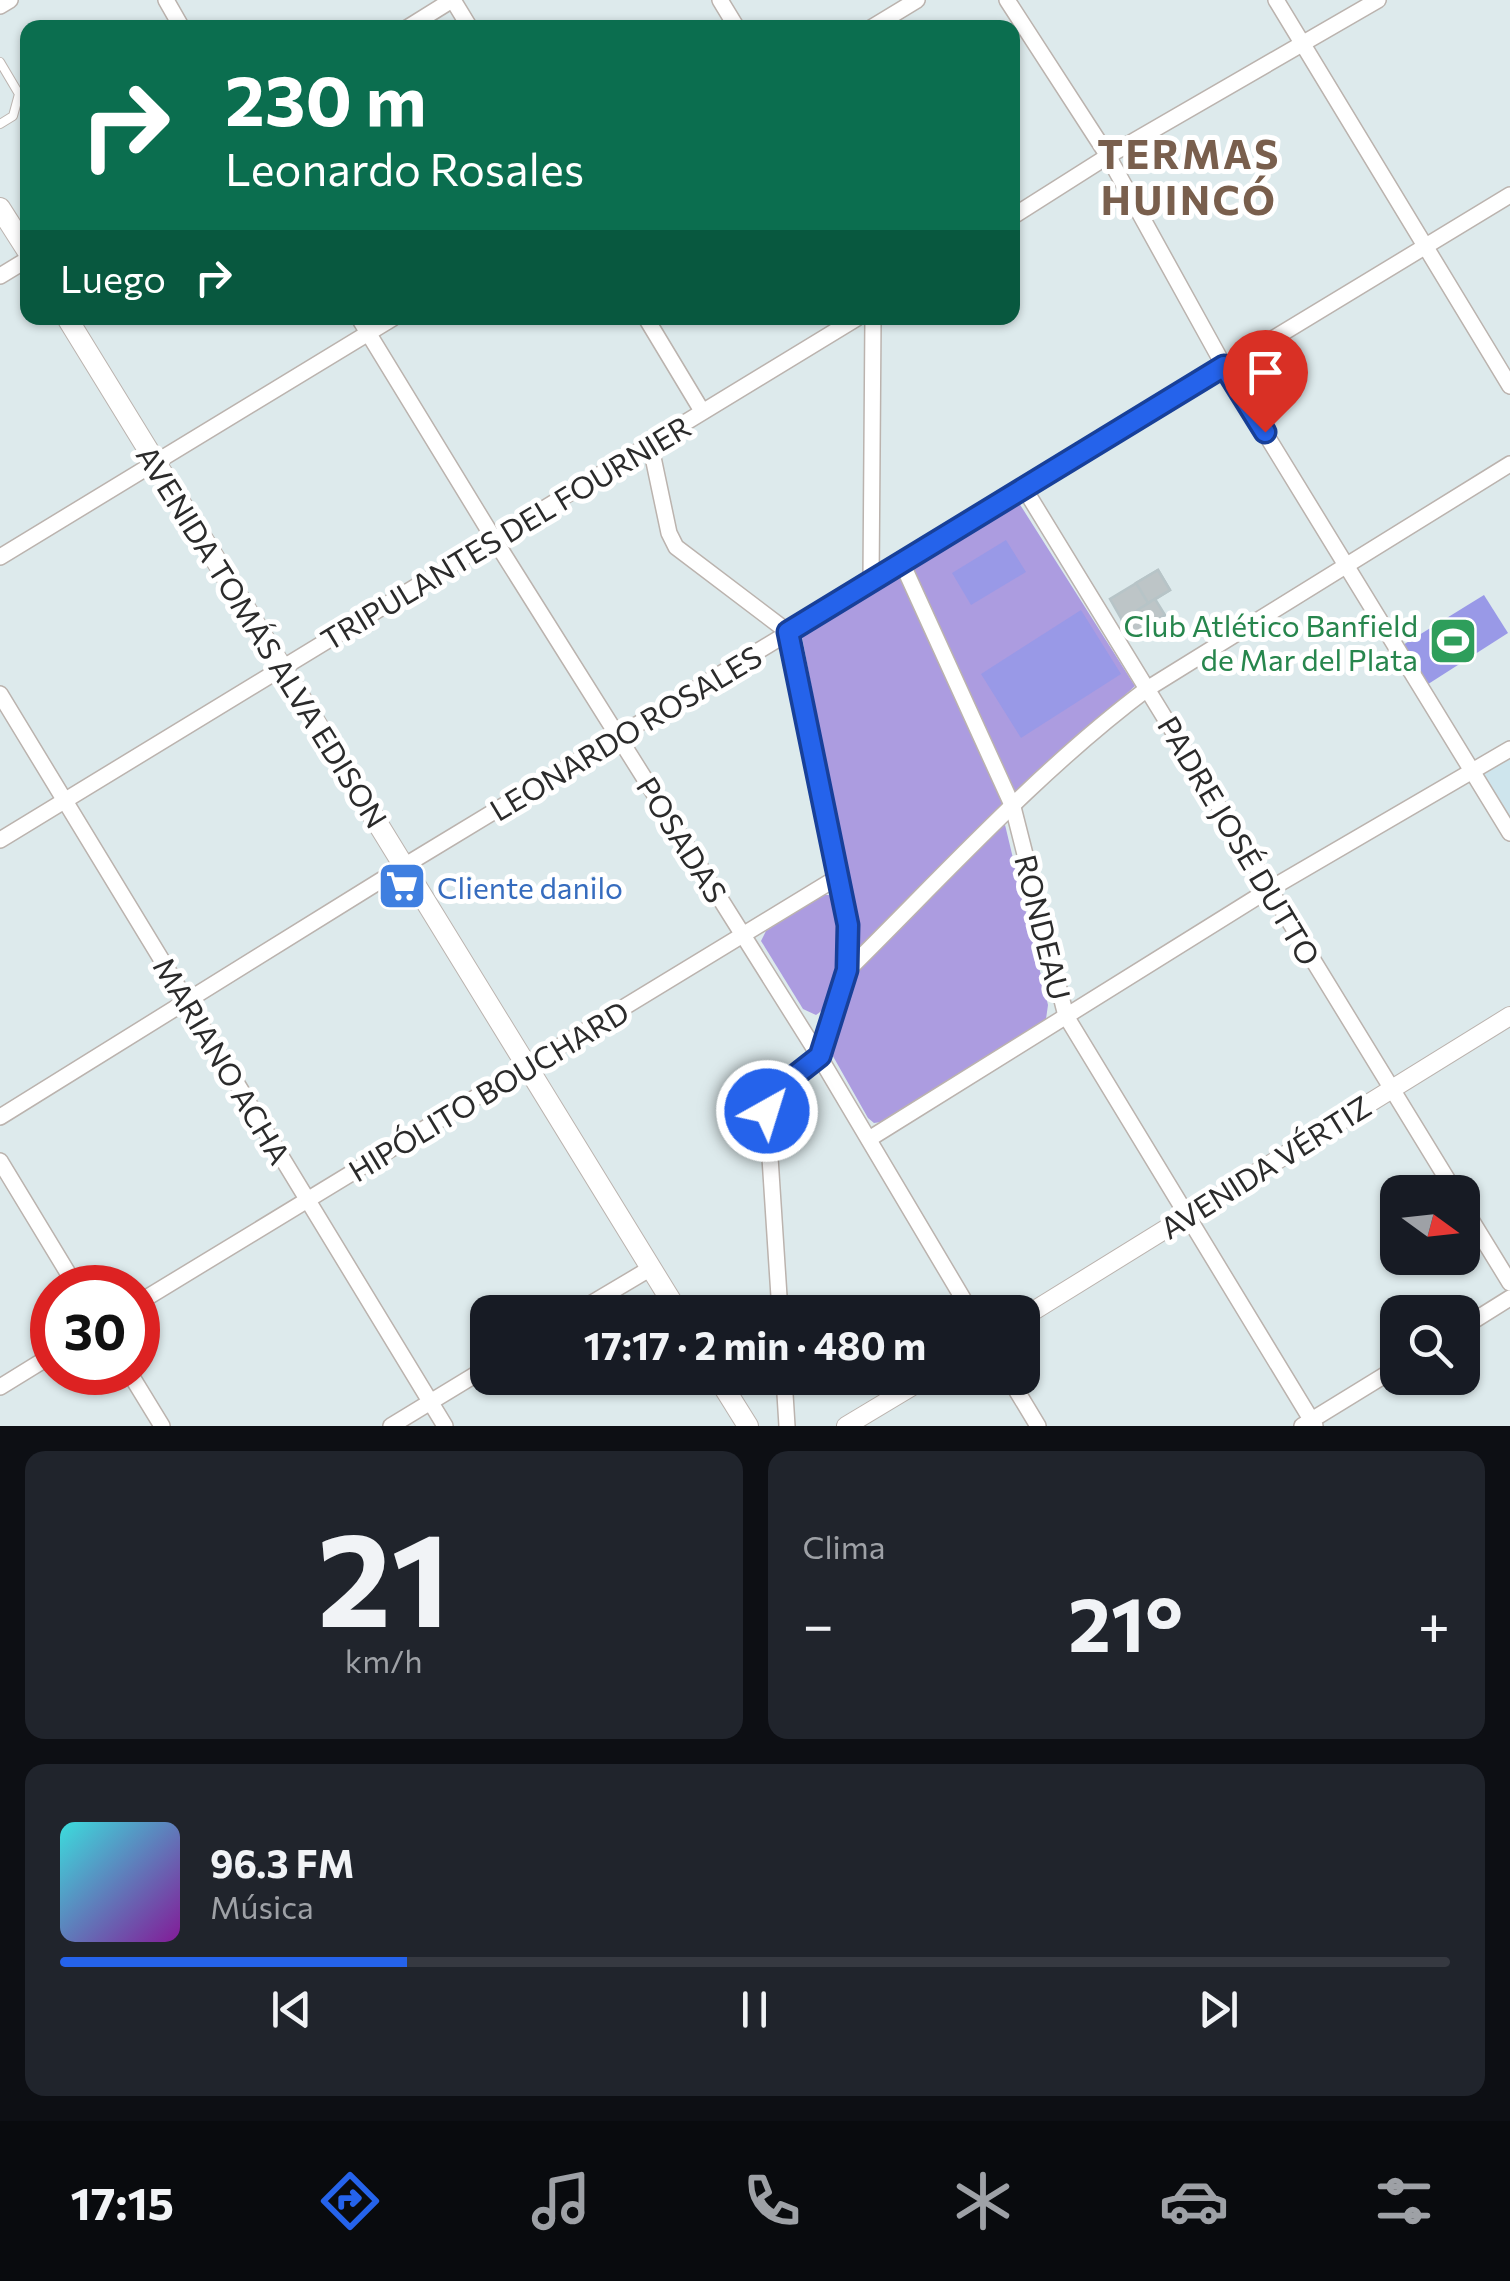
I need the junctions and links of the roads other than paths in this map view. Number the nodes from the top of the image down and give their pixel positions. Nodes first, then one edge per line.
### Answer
1 (10, 0) edge
2 (453, 0) edge
3 (917, 0) edge
4 (1276, 0) edge
5 (1378, 0) edge
6 (0, 6) edge
7 (420, 20) edge
8 (884, 20) edge
9 (1020, 20) edge
10 (1303, 46) junction
11 (0, 62) edge
12 (0, 124) edge
13 (1108, 156) junction
14 (1510, 195) edge
15 (0, 208) edge
16 (1020, 212) edge
17 (20, 242) edge
18 (1425, 247) junction
19 (72, 325) edge
20 (363, 325) edge
21 (382, 325) edge
22 (650, 325) edge
23 (845, 325) edge
24 (873, 325) edge
25 (368, 333) junction
26 (1224, 366) junction
27 (1510, 386) edge
28 (702, 411) junction
29 (650, 443) junction
30 (156, 461) junction
31 (1510, 464) edge
32 (1024, 488) junction
33 (494, 539) junction
34 (0, 557) edge
35 (902, 562) junction
36 (1347, 564) junction
37 (871, 582) junction
38 (788, 632) junction
39 (282, 668) junction
40 (1147, 688) junction
41 (0, 694) edge
42 (618, 736) junction
43 (1510, 750) edge
44 (1473, 772) junction
45 (65, 801) junction
46 (1013, 807) junction
47 (1510, 833) edge
48 (0, 840) edge
49 (404, 866) junction
50 (838, 877) junction
51 (1270, 889) junction
52 (743, 936) junction
53 (847, 970) junction
54 (188, 1003) junction
55 (1066, 1016) junction
56 (1510, 1016) edge
57 (820, 1056) junction
58 (527, 1066) junction
59 (1391, 1089) junction
60 (0, 1118) edge
61 (869, 1140) junction
62 (0, 1161) edge
63 (1444, 1175) edge
64 (308, 1200) junction
65 (1187, 1214) junction
66 (1480, 1235) edge
67 (64, 1265) edge
68 (651, 1268) junction
69 (1510, 1283) edge
70 (160, 1290) edge
71 (606, 1295) edge
72 (668, 1295) edge
73 (779, 1295) edge
74 (961, 1295) edge
75 (1510, 1298) edge
76 (1040, 1307) edge
77 (1480, 1317) edge
78 (30, 1369) edge
79 (470, 1378) edge
80 (1380, 1379) edge
81 (0, 1387) edge
82 (144, 1395) edge
83 (729, 1395) edge
84 (785, 1395) edge
85 (898, 1395) edge
86 (1020, 1395) edge
87 (431, 1402) junction
88 (1310, 1424) edge
89 (162, 1426) edge
90 (391, 1426) edge
91 (445, 1426) edge
92 (748, 1426) edge
93 (787, 1426) edge
94 (846, 1426) edge
95 (1038, 1426) edge

1 - 6 street
2 - 7 street
3 - 8 street
4 - 10 street
5 - 10 street
9 - 13 street
10 - 13 street
10 - 18 street
11 - 12 lane
13 - 16 street
13 - 26 street
14 - 18 street, LEONARDO ROSALES
15 - 17 main road
18 - 26 street, LEONARDO ROSALES
18 - 27 street
19 - 30 main road, AVENIDA TOMÁS ALVA EDISON
20 - 25 street, POSADAS
21 - 25 street
22 - 28 street
23 - 28 street, TRIPULANTES DEL FOURNIER
24 - 37 street
25 - 30 street
25 - 33 street, POSADAS
26 - 32 street, LEONARDO ROSALES
26 - 36 street
28 - 29 street, TRIPULANTES DEL FOURNIER
29 - 33 street, TRIPULANTES DEL FOURNIER
29 - 38 street
30 - 34 street
30 - 39 main road, AVENIDA TOMÁS ALVA EDISON
31 - 36 street
32 - 35 street, LEONARDO ROSALES
32 - 40 street, PADRE JOSÉ DUTTO
33 - 39 street, TRIPULANTES DEL FOURNIER
33 - 42 street, POSADAS
35 - 37 street, LEONARDO ROSALES
35 - 46 street, RONDEAU
36 - 40 street
36 - 44 street
37 - 38 street, LEONARDO ROSALES
38 - 42 street, LEONARDO ROSALES
38 - 50 street
39 - 45 street, TRIPULANTES DEL FOURNIER
39 - 49 main road, AVENIDA TOMÁS ALVA EDISON
40 - 46 street
40 - 51 street, PADRE JOSÉ DUTTO
41 - 45 street, MARIANO ACHA
42 - 49 street, LEONARDO ROSALES
42 - 52 street, POSADAS
43 - 44 street
44 - 47 street
44 - 51 street
45 - 48 street, TRIPULANTES DEL FOURNIER
45 - 54 street, MARIANO ACHA
46 - 53 street
46 - 55 street, RONDEAU
49 - 54 street, LEONARDO ROSALES
49 - 58 main road, AVENIDA TOMÁS ALVA EDISON
50 - 52 street, HIPÓLITO BOUCHARD
50 - 53 street
51 - 55 street
51 - 59 street, PADRE JOSÉ DUTTO
52 - 57 street, POSADAS
52 - 58 street, HIPÓLITO BOUCHARD
53 - 57 street
54 - 60 street, LEONARDO ROSALES
54 - 64 street, MARIANO ACHA
55 - 61 street
55 - 65 street, RONDEAU
56 - 59 street, AVENIDA VÉRTIZ
57 - 61 street, POSADAS
57 - 73 street
58 - 64 street, HIPÓLITO BOUCHARD
58 - 68 main road, AVENIDA TOMÁS ALVA EDISON
59 - 63 street, PADRE JOSÉ DUTTO
59 - 65 street, AVENIDA VÉRTIZ
61 - 74 street, POSADAS
62 - 67 street
64 - 70 street, HIPÓLITO BOUCHARD
64 - 87 street, MARIANO ACHA
65 - 76 street, AVENIDA VÉRTIZ
65 - 88 street, RONDEAU
66 - 69 street
68 - 71 street
68 - 72 main road, AVENIDA TOMÁS ALVA EDISON
75 - 77 street
78 - 81 street
79 - 87 street
80 - 88 street
82 - 89 street
83 - 92 main road
84 - 93 street
85 - 94 street
86 - 95 street
87 - 90 street
87 - 91 street, MARIANO ACHA

